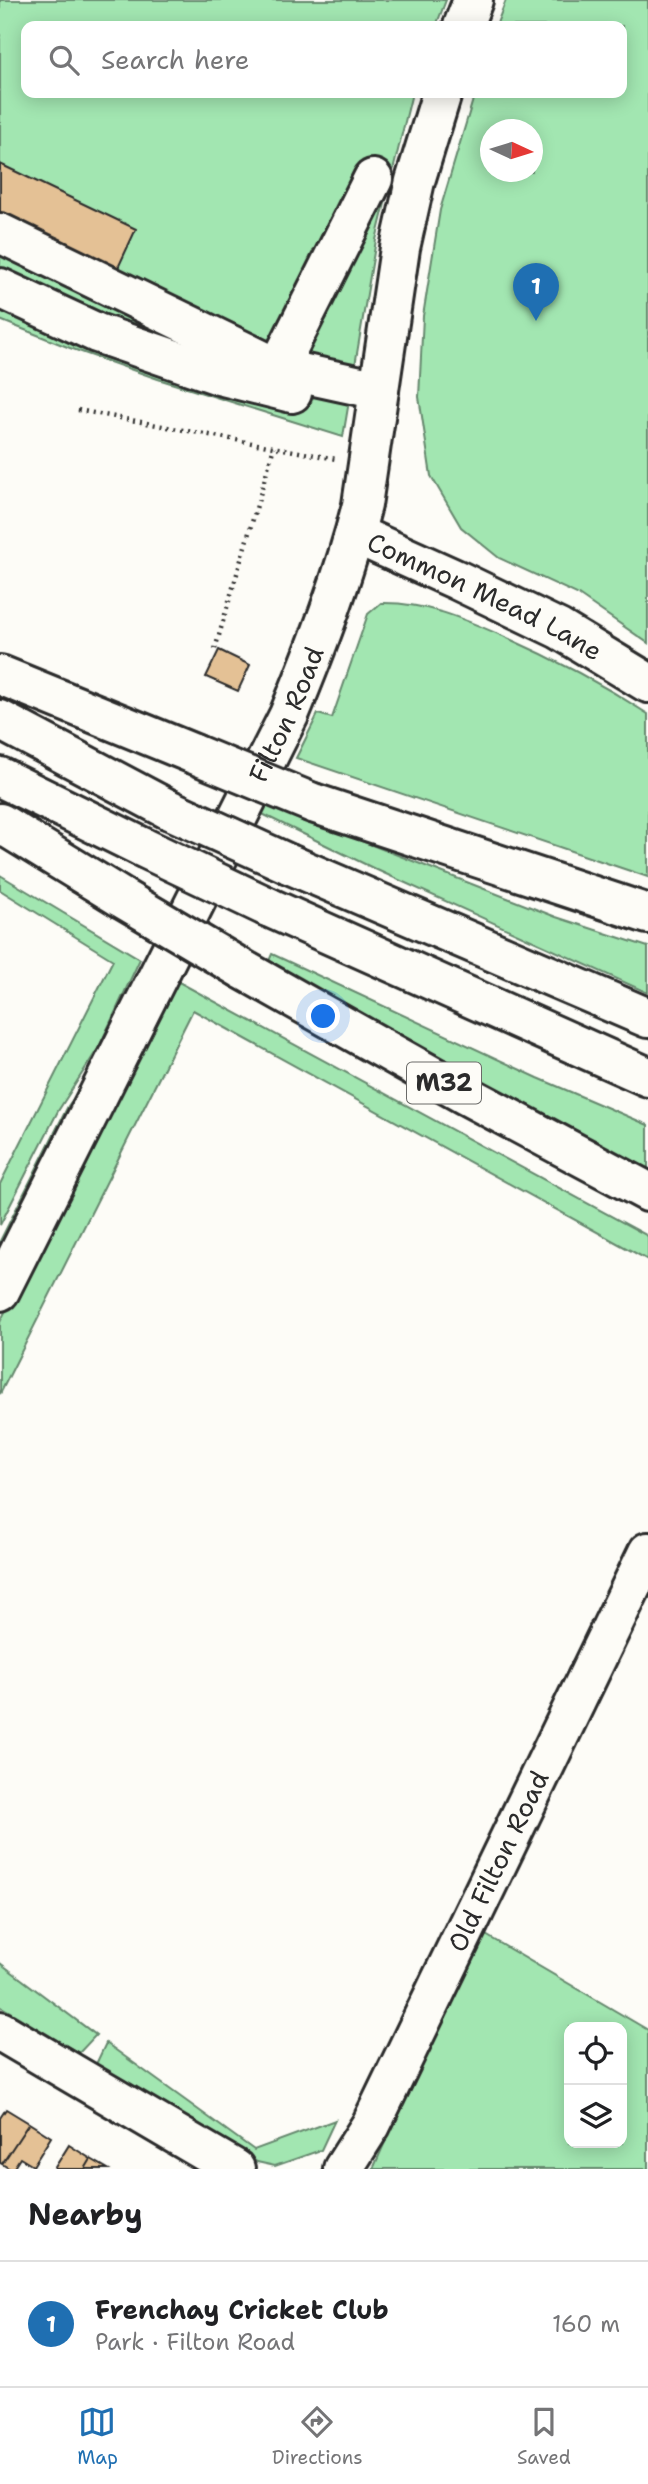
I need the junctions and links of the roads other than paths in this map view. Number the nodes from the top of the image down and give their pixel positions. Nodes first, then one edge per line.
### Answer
1 (473, 0) edge
2 (465, 21) edge
3 (440, 98) edge
4 (373, 179) dead end
5 (0, 233) edge
6 (0, 288) edge
7 (278, 368) junction
8 (378, 399) junction
9 (355, 534) junction
10 (0, 675) edge
11 (648, 683) edge
12 (0, 720) edge
13 (0, 777) edge
14 (0, 823) edge
15 (648, 914) edge
16 (648, 1018) edge
17 (648, 1077) edge
18 (648, 1192) edge
19 (0, 1291) edge
20 (648, 1552) edge
21 (0, 2031) edge
22 (236, 2169) edge
23 (343, 2169) edge

1 - 2 main road
3 - 8 main road, Filton Road
4 - 7 main road
5 - 7 main road
6 - 8 main road
7 - 8 main road
8 - 9 main road, Filton Road
9 - 11 main road, Common Mead Lane
9 - 19 main road, Filton Road
10 - 15 main road, bridge
12 - 16 main road, bridge
13 - 17 main road, bridge
14 - 18 main road, M32, bridge
20 - 23 main road, Old Filton Road
21 - 22 main road

